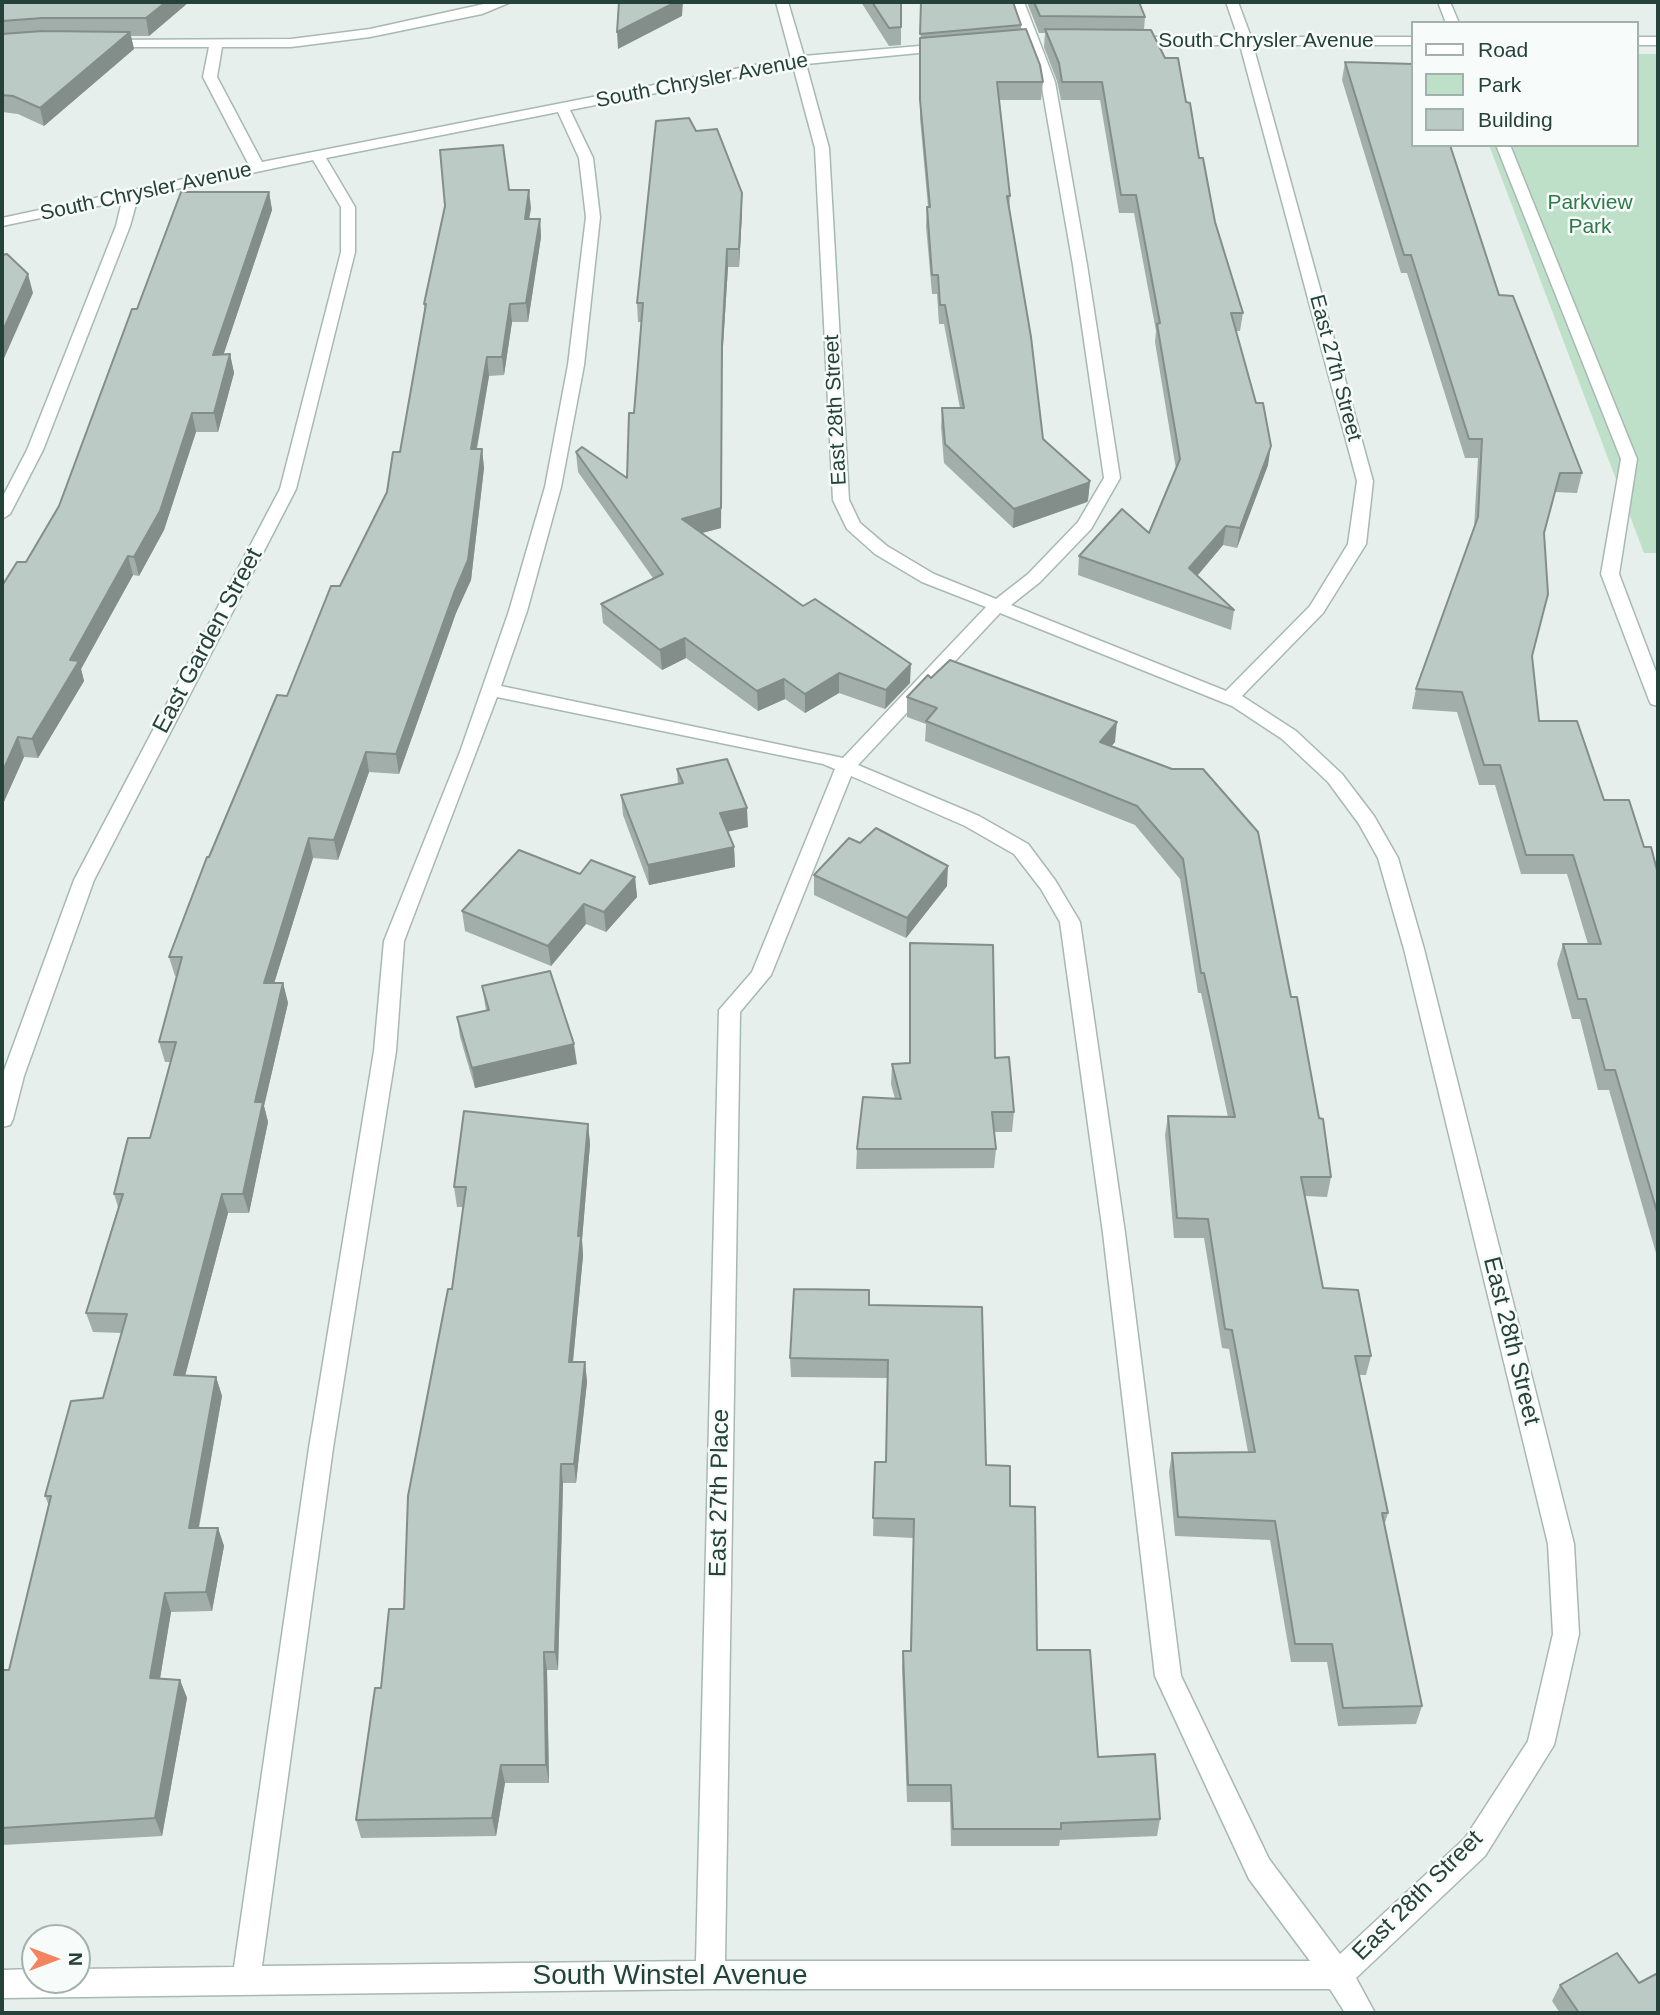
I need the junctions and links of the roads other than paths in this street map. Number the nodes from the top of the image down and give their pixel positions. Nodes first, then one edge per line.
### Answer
1 (505, 2) edge
2 (782, 2) edge
3 (1018, 2) edge
4 (1232, 2) edge
5 (1444, 2) edge
6 (1452, 21) edge
7 (1014, 40) edge
8 (1040, 40) junction
9 (1658, 40) edge
10 (1113, 41) edge
11 (1412, 41) edge
12 (1639, 41) edge
13 (1246, 42) junction
14 (87, 43) edge
15 (216, 43) junction
16 (960, 45) edge
17 (798, 61) junction
18 (562, 107) junction
19 (1504, 147) edge
20 (317, 155) junction
21 (258, 168) junction
22 (131, 195) junction
23 (2, 222) edge
24 (2, 514) edge
25 (998, 606) junction
26 (490, 690) junction
27 (1233, 699) junction
28 (1658, 700) edge
29 (845, 767) junction
30 (2, 1119) edge
31 (710, 1975) junction
32 (1338, 1975) junction
33 (246, 1981) junction
34 (2, 1984) edge
35 (1361, 2013) edge

1 - 15 street
2 - 17 street, East 28th Street
3 - 8 street
4 - 13 street, East 27th Street
5 - 6 street
7 - 8 street
8 - 25 street
9 - 12 street
10 - 13 street, South Chrysler Avenue
11 - 13 street, South Chrysler Avenue
13 - 27 street, East 27th Street
14 - 15 street
15 - 21 street
16 - 17 street, South Chrysler Avenue
17 - 18 street, South Chrysler Avenue
17 - 25 street, East 28th Street
18 - 20 street, South Chrysler Avenue
18 - 26 street
19 - 28 street
20 - 21 street, South Chrysler Avenue
20 - 30 street, East Garden Street
21 - 22 street, South Chrysler Avenue
22 - 23 street, South Chrysler Avenue
22 - 24 street
25 - 27 street, East 28th Street
25 - 29 street
26 - 29 street
26 - 33 street
27 - 32 street, East 28th Street
29 - 31 street, East 27th Place
29 - 32 street
31 - 32 street, South Winstel Avenue
31 - 33 street, South Winstel Avenue
32 - 35 street
33 - 34 street, South Winstel Avenue

